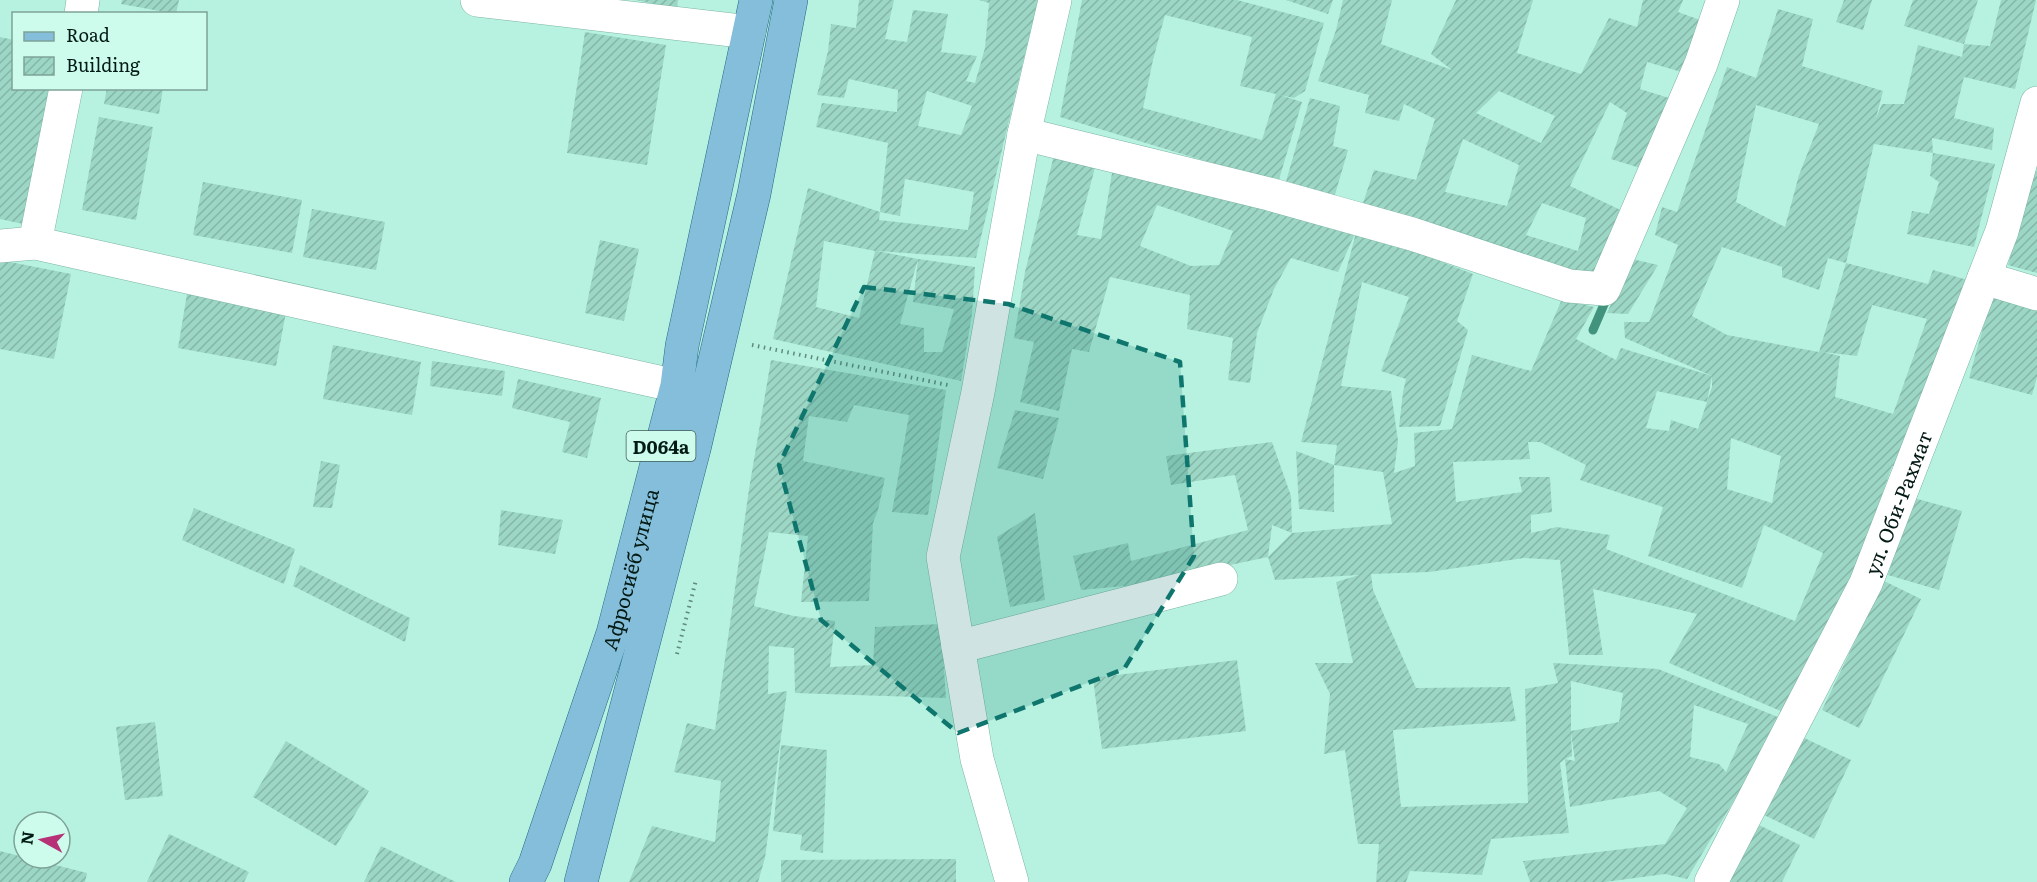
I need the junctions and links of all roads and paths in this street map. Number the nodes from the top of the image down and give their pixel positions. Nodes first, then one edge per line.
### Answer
1 (477, 0) edge
2 (756, 0) edge
3 (791, 0) edge
4 (1055, 0) edge
5 (1723, 0) edge
6 (749, 32) junction
7 (66, 90) edge
8 (2037, 103) edge
9 (1024, 134) junction
10 (35, 243) junction
11 (0, 246) edge
12 (1984, 278) junction
13 (2037, 294) edge
14 (720, 338) junction
15 (677, 387) junction
16 (978, 392) junction
17 (1221, 579) dead end
18 (958, 646) junction
19 (526, 882) edge
20 (581, 882) edge
21 (1012, 882) edge
22 (1711, 882) edge

1 - 6 street
2 - 6 main road, Афросиёб улица / D064a
3 - 14 main road, Афросиёб улица / D064a
4 - 9 street
5 - 9 street
6 - 15 main road, Афросиёб улица / D064a
7 - 10 street
8 - 12 street, ул. Оби-Рахмат
9 - 16 street
10 - 11 street
10 - 15 street
12 - 13 street
12 - 22 street, ул. Оби-Рахмат
14 - 16 path
14 - 20 main road, Афросиёб улица / D064a
15 - 19 main road, Афросиёб улица / D064a
16 - 18 street
17 - 18 street
18 - 21 street

